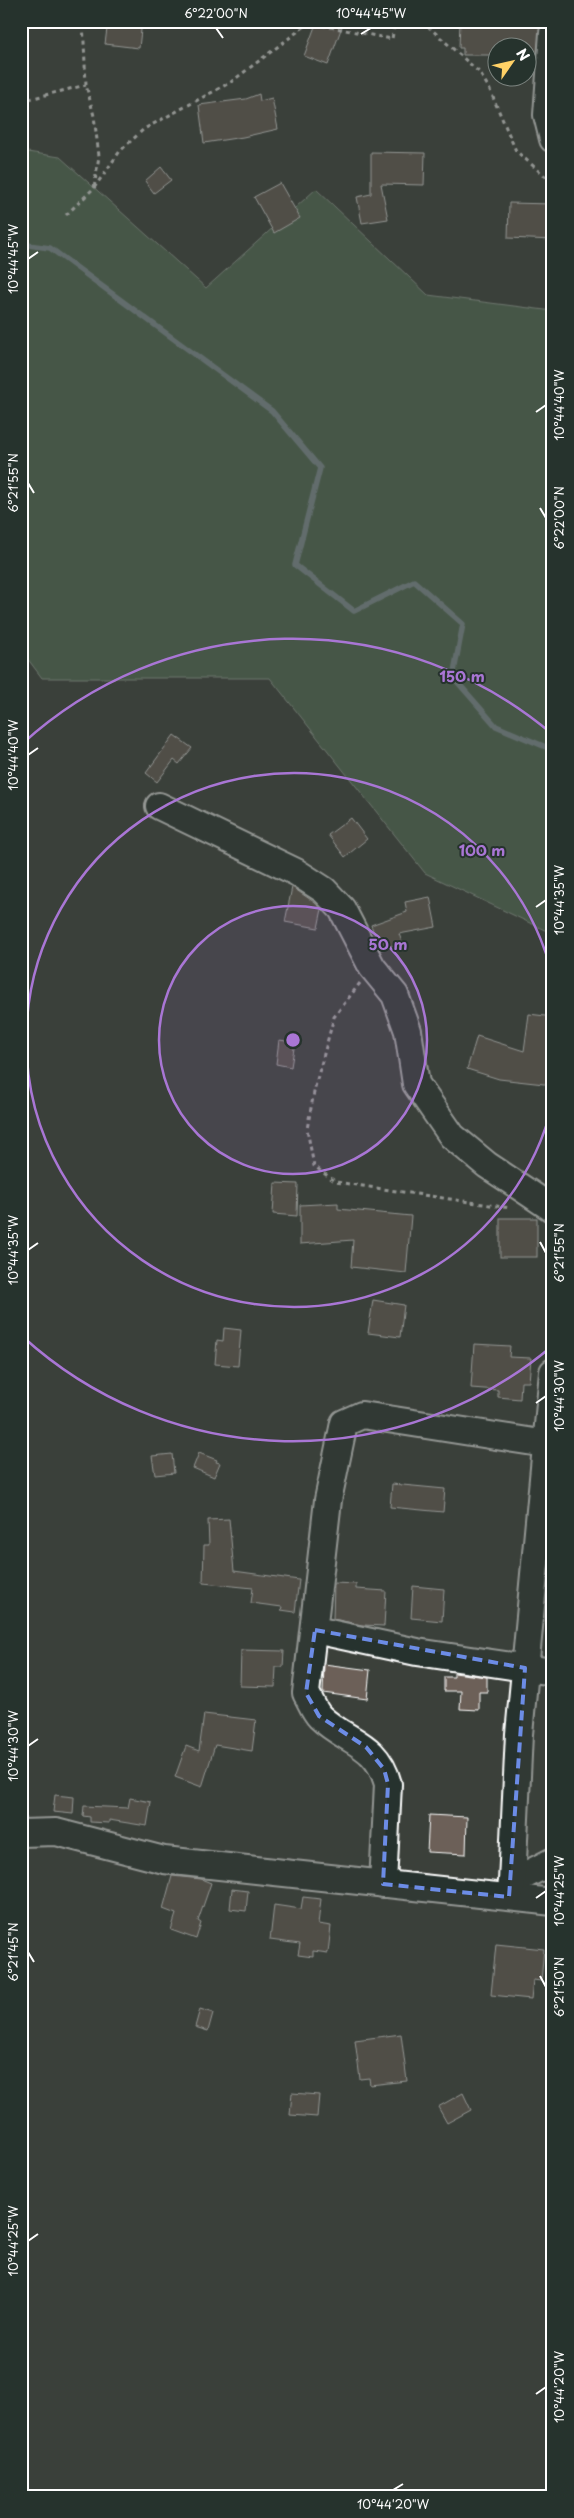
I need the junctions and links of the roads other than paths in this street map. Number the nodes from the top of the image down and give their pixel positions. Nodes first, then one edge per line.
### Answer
1 (553, 33) edge
2 (553, 139) edge
3 (159, 806) dead end
4 (553, 1209) edge
5 (553, 1372) edge
6 (549, 1444) edge
7 (314, 1630) junction
8 (525, 1668) junction
9 (553, 1672) edge
10 (21, 1833) edge
11 (553, 1861) edge
12 (383, 1884) junction
13 (510, 1890) junction
14 (553, 1902) edge

1 - 2 street
3 - 4 street
5 - 6 street
6 - 7 street
6 - 8 street
7 - 8 street
7 - 12 street
8 - 9 street
8 - 13 street
10 - 12 street
11 - 13 street
12 - 13 street
13 - 14 street

